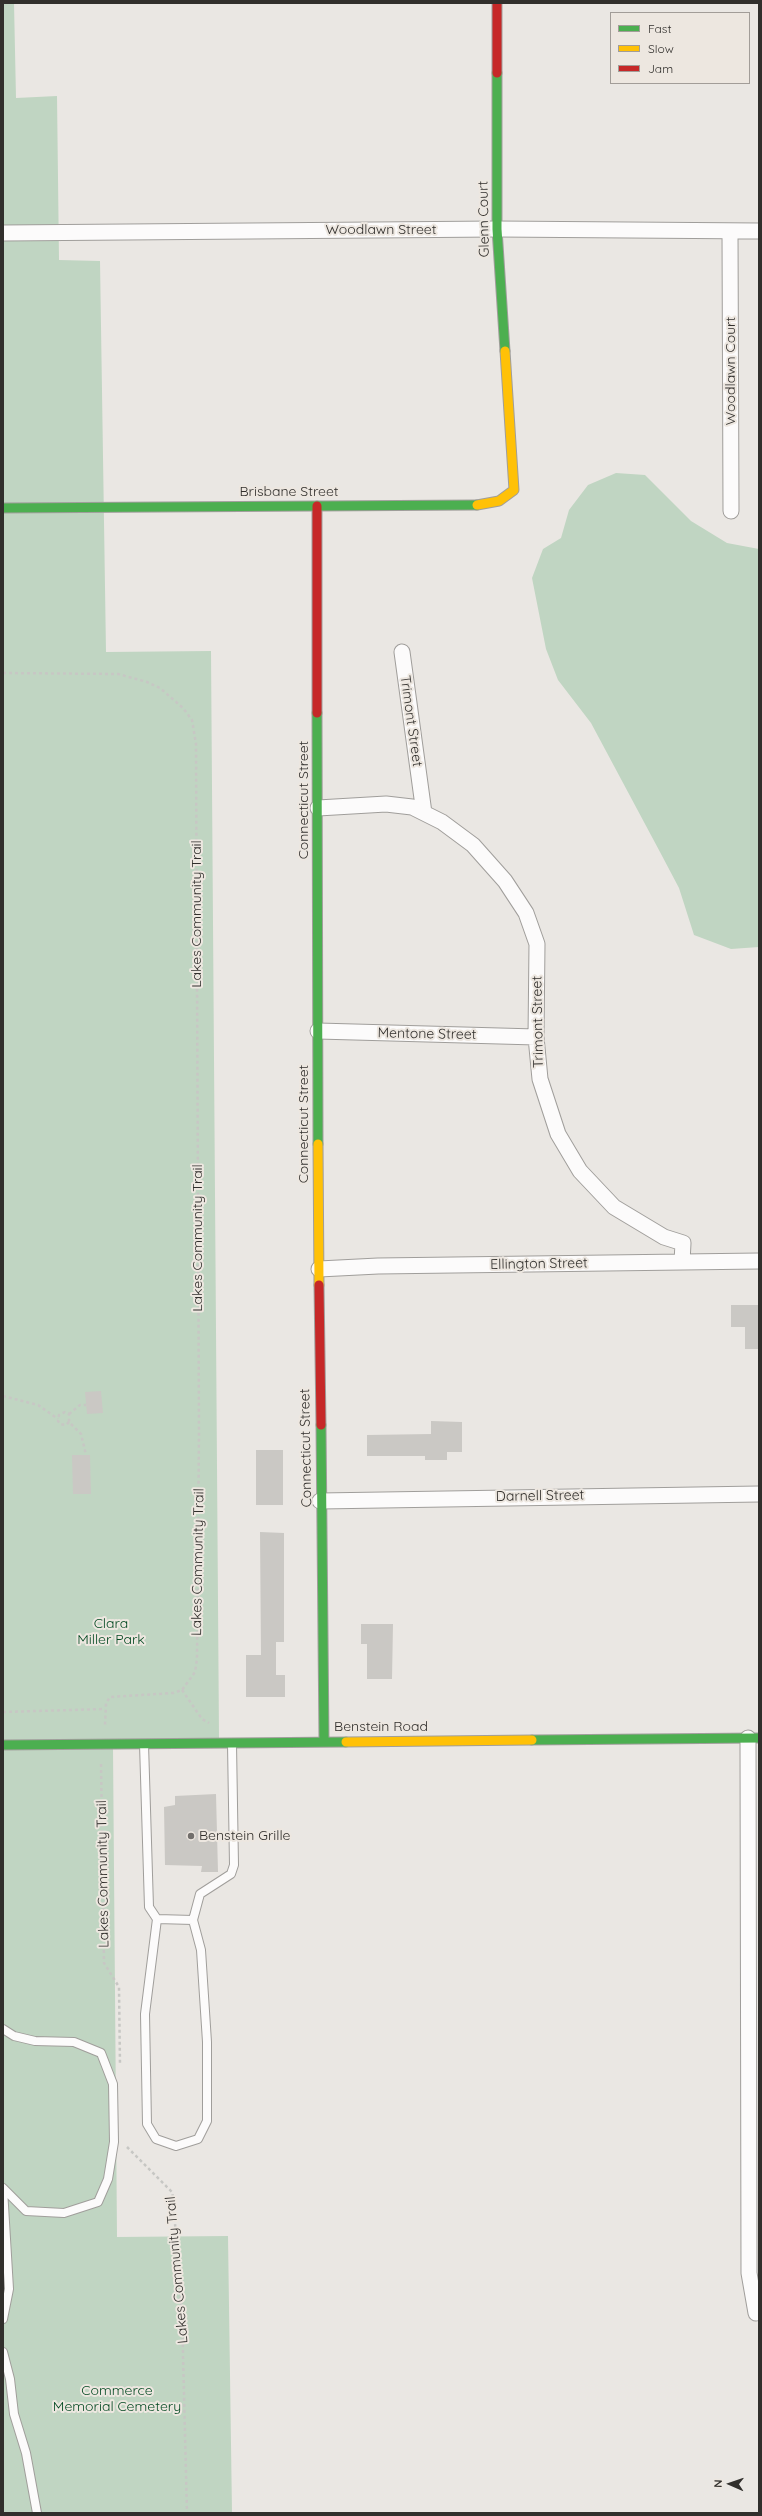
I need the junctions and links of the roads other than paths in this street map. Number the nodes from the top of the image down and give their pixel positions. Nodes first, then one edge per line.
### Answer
1 (497, 3) edge
2 (497, 229) junction
3 (730, 231) junction
4 (759, 231) edge
5 (3, 232) edge
6 (510, 434) joint
7 (316, 506) junction
8 (3, 508) edge
9 (731, 510) dead end
10 (402, 652) dead end
11 (318, 808) junction
12 (424, 813) junction
13 (318, 1031) junction
14 (536, 1037) junction
15 (759, 1261) edge
16 (682, 1262) junction
17 (319, 1269) junction
18 (759, 1494) edge
19 (320, 1501) junction
20 (754, 1738) edge
21 (324, 1741) junction
22 (232, 1742) junction
23 (144, 1743) junction
24 (3, 1745) edge
25 (157, 1919) junction
26 (193, 1920) junction
27 (3, 2029) edge
28 (3, 2188) edge
29 (758, 2314) edge
30 (3, 2319) edge
31 (3, 2352) edge
32 (37, 2513) edge

1 - 2 street, Glenn Court
2 - 3 street, Woodlawn Street
2 - 5 street, Woodlawn Street
2 - 6 street, Glenn Court
3 - 4 street, Woodlawn Street
3 - 9 street, Woodlawn Court
6 - 7 street, Brisbane Street
7 - 8 street, Brisbane Street
7 - 11 street, Connecticut Street
10 - 12 street, Trimont Street
11 - 12 street, Trimont Street
11 - 13 street, Connecticut Street
12 - 14 street, Trimont Street
13 - 14 street, Mentone Street
13 - 17 street, Connecticut Street
14 - 16 street, Trimont Street
15 - 16 street, Ellington Street
16 - 17 street, Ellington Street
17 - 19 street, Connecticut Street
18 - 19 street, Darnell Street
19 - 21 street, Connecticut Street
20 - 21 street, Benstein Road
20 - 29 street
21 - 22 street, Benstein Road
22 - 23 street, Benstein Road
22 - 26 lane
23 - 24 street, Benstein Road
23 - 25 lane
25 - 26 lane
25 - 26 lane
27 - 28 lane
28 - 30 lane
31 - 32 lane

